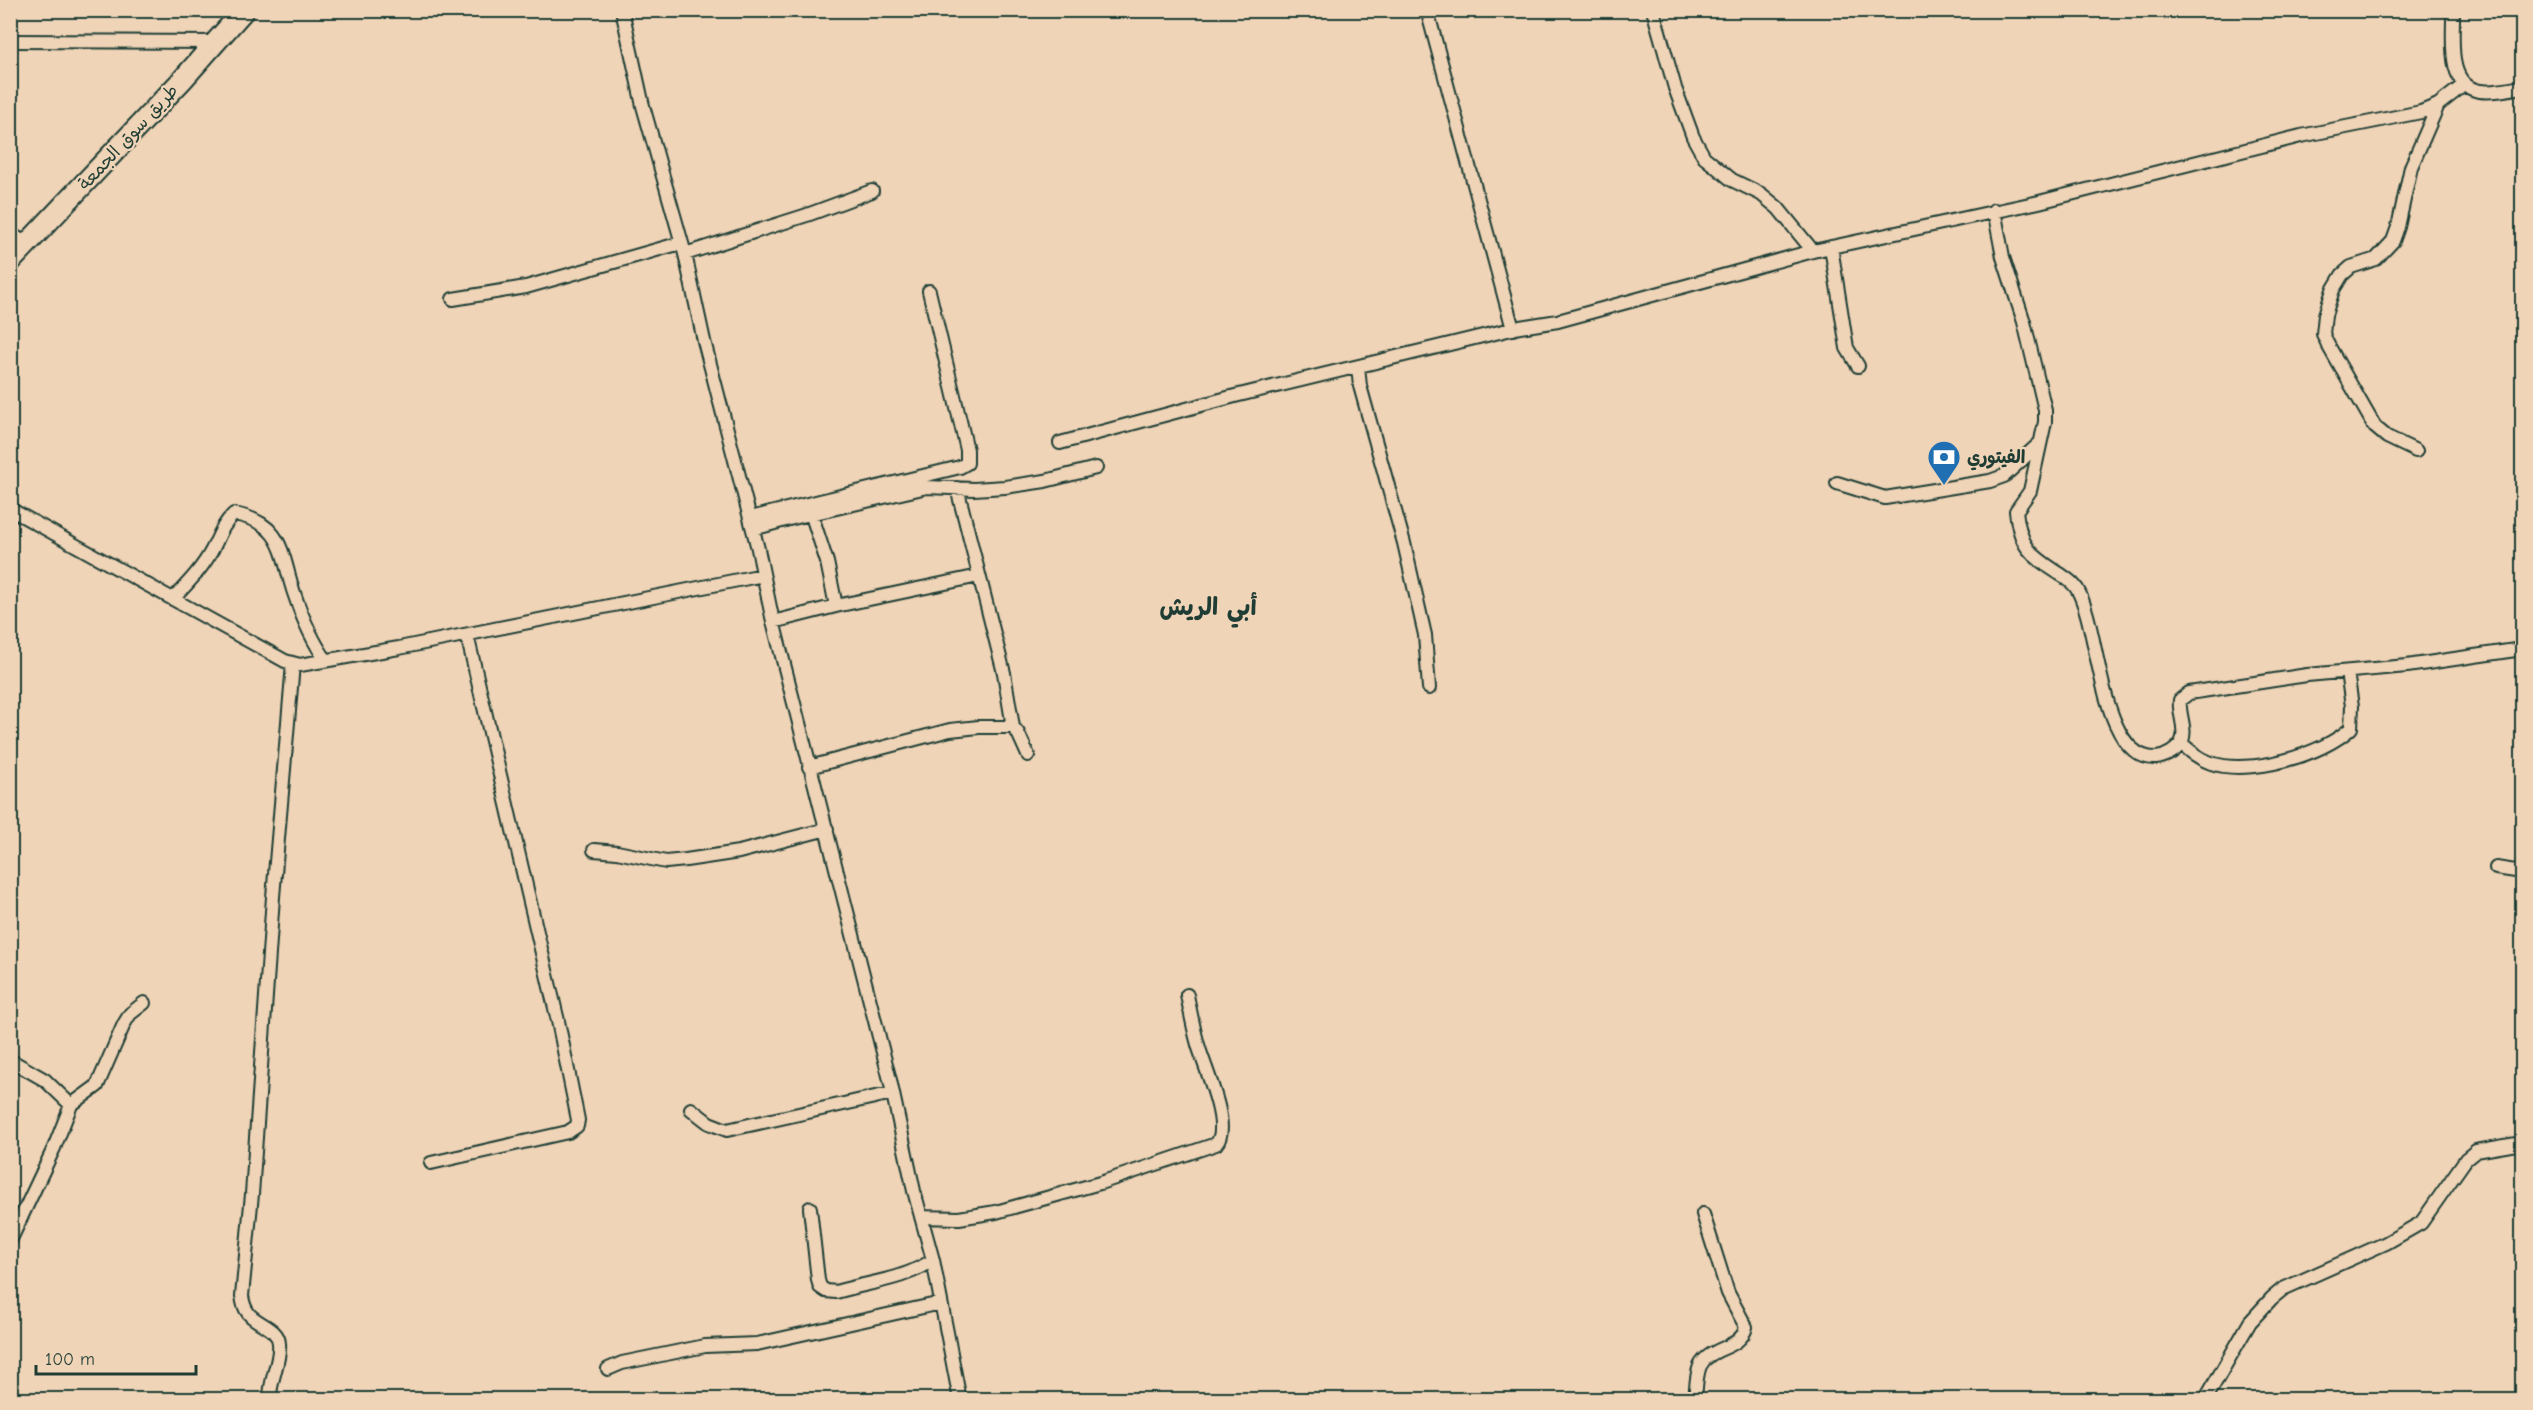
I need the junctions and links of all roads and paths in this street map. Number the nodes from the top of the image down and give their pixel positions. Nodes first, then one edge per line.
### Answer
1 (244, 10) edge
2 (622, 10) edge
3 (1427, 10) edge
4 (1653, 10) edge
5 (2453, 10) edge
6 (10, 41) edge
7 (216, 42) junction
8 (2465, 84) junction
9 (2523, 87) edge
10 (2438, 105) junction
11 (872, 191) dead end
12 (1994, 210) junction
13 (18, 239) edge
14 (1831, 247) junction
15 (683, 248) junction
16 (1813, 251) junction
17 (10, 262) edge
18 (929, 291) dead end
19 (453, 299) dead end
20 (1513, 329) junction
21 (1858, 366) dead end
22 (1358, 367) junction
23 (2041, 442) junction
24 (1060, 444) dead end
25 (2416, 451) dead end
26 (1096, 468) dead end
27 (1837, 483) dead end
28 (957, 488) junction
29 (10, 509) edge
30 (811, 513) junction
31 (751, 524) junction
32 (763, 575) junction
33 (979, 576) junction
34 (173, 599) junction
35 (836, 606) junction
36 (773, 622) junction
37 (467, 635) junction
38 (2523, 649) edge
39 (326, 660) junction
40 (294, 664) junction
41 (2347, 672) junction
42 (1429, 688) dead end
43 (1013, 727) junction
44 (2181, 743) junction
45 (1028, 755) dead end
46 (809, 767) junction
47 (827, 829) junction
48 (594, 850) dead end
49 (2496, 868) dead end
50 (2523, 872) edge
51 (1187, 994) dead end
52 (144, 1003) dead end
53 (10, 1060) edge
54 (893, 1093) junction
55 (71, 1105) junction
56 (692, 1109) dead end
57 (2523, 1143) edge
58 (431, 1163) dead end
59 (810, 1208) dead end
60 (1703, 1214) dead end
61 (921, 1217) junction
62 (10, 1241) edge
63 (933, 1260) junction
64 (941, 1303) junction
65 (608, 1369) dead end
66 (270, 1400) edge
67 (960, 1400) edge
68 (1695, 1400) edge
69 (2205, 1400) edge

1 - 7 main road, طريق سوق الجمعة
2 - 15 street
3 - 20 street
4 - 16 street
5 - 8 street
6 - 7 street
7 - 13 main road, طريق سوق الجمعة
8 - 9 street
8 - 10 street
10 - 12 street
10 - 25 street
11 - 15 street
12 - 14 street
12 - 23 street
13 - 17 main road, طريق سوق الجمعة
14 - 16 street
14 - 21 street
15 - 19 street
15 - 31 street
16 - 20 street
18 - 31 street
20 - 22 street
22 - 24 street
22 - 42 street
23 - 27 street
23 - 44 street
26 - 28 street
28 - 30 street
28 - 33 street
29 - 34 street
30 - 31 street
30 - 35 street
31 - 32 street
32 - 36 street
32 - 37 street
33 - 35 street
33 - 43 street
34 - 39 street
34 - 40 street
35 - 36 street
36 - 46 street
37 - 39 street
37 - 58 street
38 - 41 street
39 - 40 street
40 - 66 street
41 - 44 street
41 - 44 street
43 - 45 street
43 - 46 street
46 - 47 street
47 - 48 street
47 - 54 street
49 - 50 street
51 - 61 street
52 - 55 street
53 - 55 street
54 - 56 street
54 - 61 street
55 - 62 street
57 - 69 street
59 - 63 street
60 - 68 street
61 - 63 street
63 - 64 street
64 - 65 street
64 - 67 street

